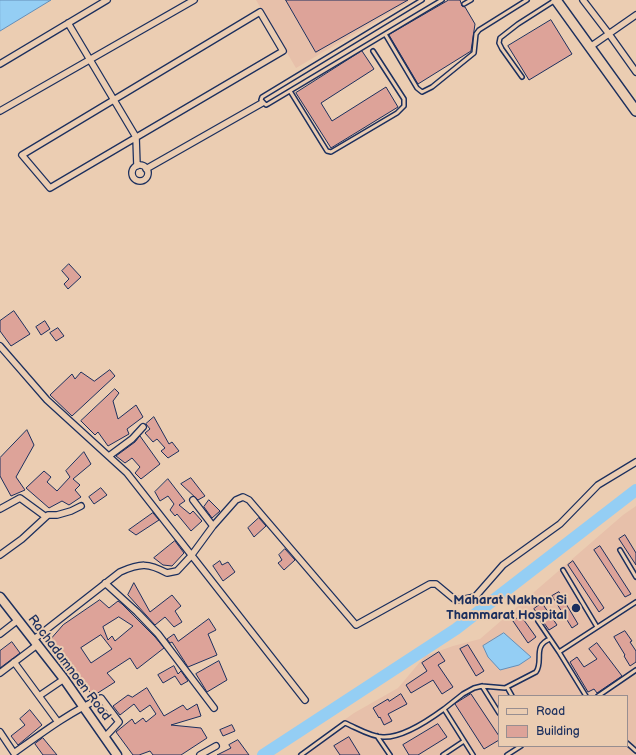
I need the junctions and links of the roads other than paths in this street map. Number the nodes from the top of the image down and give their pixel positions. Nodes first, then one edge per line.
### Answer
1 (107, 0) edge
2 (194, 0) edge
3 (422, 0) edge
4 (442, 0) edge
5 (471, 0) edge
6 (527, 0) edge
7 (556, 0) edge
8 (583, 0) edge
9 (464, 4) dead end
10 (636, 15) edge
11 (68, 23) junction
12 (385, 34) junction
13 (609, 34) junction
14 (590, 47) junction
15 (373, 51) dead end
16 (334, 54) junction
17 (89, 60) junction
18 (339, 62) junction
19 (0, 64) edge
20 (636, 72) edge
21 (522, 77) dead end
22 (290, 91) junction
23 (114, 101) junction
24 (262, 102) junction
25 (0, 111) edge
26 (636, 111) edge
27 (136, 137) junction
28 (137, 166) junction
29 (146, 169) junction
30 (0, 346) edge
31 (143, 427) dead end
32 (109, 456) junction
33 (636, 462) edge
34 (192, 500) dead end
35 (81, 506) dead end
36 (0, 509) edge
37 (46, 517) junction
38 (213, 526) junction
39 (620, 550) dead end
40 (0, 556) edge
41 (191, 556) junction
42 (563, 570) dead end
43 (636, 577) edge
44 (105, 583) junction
45 (0, 597) edge
46 (636, 602) edge
47 (18, 620) junction
48 (538, 621) dead end
49 (597, 627) junction
50 (0, 634) edge
51 (550, 639) junction
52 (35, 642) junction
53 (559, 652) junction
54 (14, 662) junction
55 (636, 670) edge
56 (0, 673) edge
57 (64, 679) junction
58 (482, 686) junction
59 (508, 687) junction
60 (512, 695) edge
61 (585, 695) edge
62 (599, 695) edge
63 (39, 696) junction
64 (305, 700) dead end
65 (84, 706) junction
66 (214, 708) dead end
67 (444, 709) junction
68 (498, 711) edge
69 (58, 722) junction
70 (0, 732) edge
71 (377, 736) junction
72 (105, 737) junction
73 (464, 741) junction
74 (628, 744) edge
75 (216, 746) dead end
76 (519, 747) edge
77 (636, 751) edge
78 (12, 754) edge
79 (117, 755) edge
80 (200, 755) edge
81 (301, 755) edge
82 (390, 755) edge
83 (443, 755) edge
84 (473, 755) edge
85 (507, 755) edge

1 - 11 street
2 - 17 street
3 - 16 lane
4 - 12 lane
5 - 9 lane
6 - 12 lane
7 - 14 main road
7 - 21 lane
8 - 13 street
10 - 13 street
11 - 17 street
11 - 19 street
12 - 18 lane
13 - 14 street
13 - 20 street
14 - 26 main road
15 - 22 lane
16 - 18 lane
16 - 24 lane
17 - 23 street
17 - 25 street
18 - 22 lane
22 - 24 lane
23 - 27 street
23 - 27 street
23 - 27 street
24 - 29 street
27 - 28 street
28 - 29 street
28 - 29 street
30 - 32 street
31 - 32 street
32 - 41 street
33 - 38 street
34 - 38 street
35 - 37 street
36 - 37 street
37 - 40 street
38 - 41 street
39 - 43 lane
41 - 44 street
41 - 64 street
42 - 49 lane
44 - 52 street
44 - 66 street
45 - 47 main road, Rachadamnoen Road
46 - 49 lane
47 - 50 street
47 - 52 main road, Rachadamnoen Road
48 - 51 lane
49 - 53 lane
51 - 53 lane
51 - 59 lane
52 - 54 street
52 - 57 main road, Rachadamnoen Road
53 - 61 lane
54 - 56 street
54 - 63 street
55 - 62 lane
57 - 63 street
57 - 65 main road, Rachadamnoen Road
58 - 59 lane
58 - 67 lane
58 - 68 lane
59 - 60 lane
63 - 69 street
65 - 69 street
65 - 72 main road, Rachadamnoen Road
65 - 72 street
67 - 71 lane
67 - 73 lane
69 - 78 street
70 - 78 street
71 - 81 lane
71 - 82 lane
72 - 79 main road, Rachadamnoen Road
73 - 83 lane
73 - 84 lane
74 - 77 lane
75 - 80 street
76 - 85 lane

